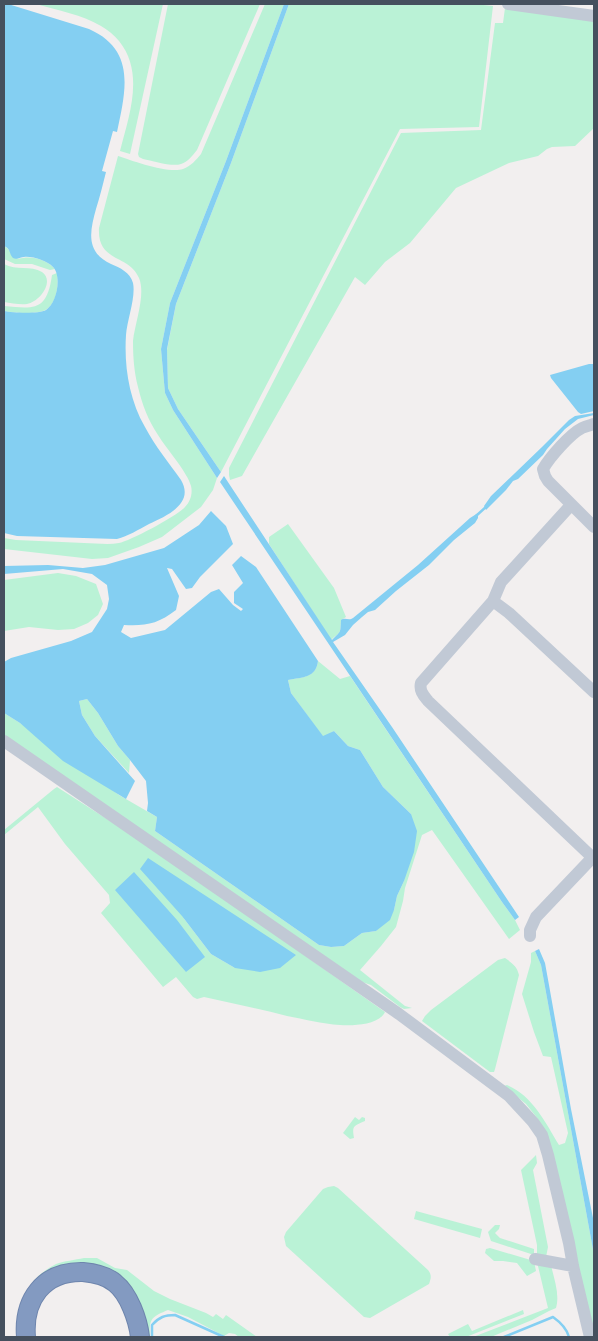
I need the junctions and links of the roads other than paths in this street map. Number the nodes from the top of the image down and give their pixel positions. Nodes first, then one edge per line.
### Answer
1 (508, 4) edge
2 (594, 16) edge
3 (594, 424) edge
4 (571, 505) junction
5 (594, 526) edge
6 (493, 601) junction
7 (594, 692) edge
8 (4, 741) edge
9 (593, 857) edge
10 (530, 936) dead end
11 (535, 1258) dead end
12 (572, 1266) junction
13 (26, 1337) edge
14 (140, 1337) edge
15 (590, 1337) edge

1 - 2 street
3 - 4 street
4 - 5 street
4 - 6 street
6 - 7 street
6 - 9 street
8 - 12 street
9 - 10 street
11 - 12 street
12 - 15 street
13 - 14 highway

